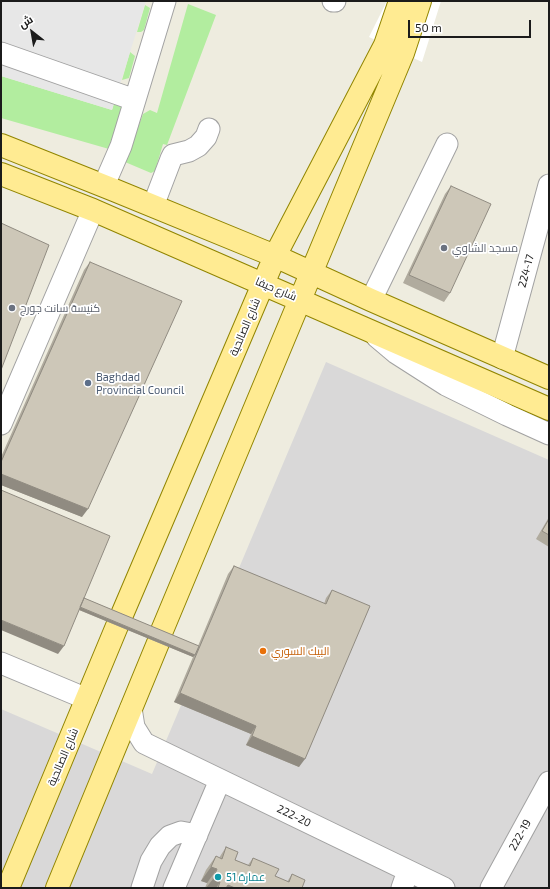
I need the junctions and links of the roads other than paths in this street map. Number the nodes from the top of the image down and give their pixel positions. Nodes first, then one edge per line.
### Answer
1 (165, 1) edge
2 (400, 1) edge
3 (420, 1) edge
4 (394, 49) junction
5 (1, 53) edge
6 (135, 100) junction
7 (209, 129) dead end
8 (447, 144) dead end
9 (1, 145) edge
10 (1, 174) edge
11 (104, 185) junction
12 (549, 185) edge
13 (153, 206) junction
14 (93, 210) junction
15 (275, 256) junction
16 (312, 272) junction
17 (263, 284) junction
18 (299, 299) junction
19 (371, 300) junction
20 (369, 330) junction
21 (502, 358) junction
22 (549, 378) edge
23 (549, 408) edge
24 (1, 424) edge
25 (549, 434) edge
26 (1, 663) edge
27 (87, 699) junction
28 (131, 708) junction
29 (144, 743) junction
30 (111, 756) junction
31 (220, 780) junction
32 (549, 782) edge
33 (197, 835) junction
34 (405, 879) edge
35 (8, 888) edge
36 (57, 888) edge
37 (142, 888) edge
38 (174, 888) edge
39 (444, 888) edge
40 (491, 888) edge

1 - 6 street
2 - 4 main road
3 - 4 main road
4 - 15 main road, شارع الصالحية
4 - 16 main road
5 - 6 street
6 - 11 street
7 - 13 street
8 - 19 street
9 - 11 main road
10 - 14 main road, شارع حيفا
11 - 13 main road
12 - 21 street, 224-17
13 - 15 main road
14 - 17 main road, شارع حيفا
14 - 24 street
15 - 16 main road
15 - 17 main road, شارع الصالحية
16 - 18 main road
16 - 19 main road
17 - 18 main road, شارع حيفا
17 - 27 main road, شارع الصالحية
18 - 20 main road, شارع حيفا
18 - 28 main road
19 - 21 main road
20 - 23 main road, شارع حيفا
20 - 25 street
21 - 22 main road
26 - 27 street
27 - 35 main road, شارع الصالحية
28 - 29 street
28 - 30 main road
29 - 30 street
29 - 31 street, 222-20
30 - 36 main road
31 - 33 street
31 - 34 street, 222-20
32 - 40 street, 222-19
33 - 37 street
33 - 38 street
34 - 39 street, 222-20

